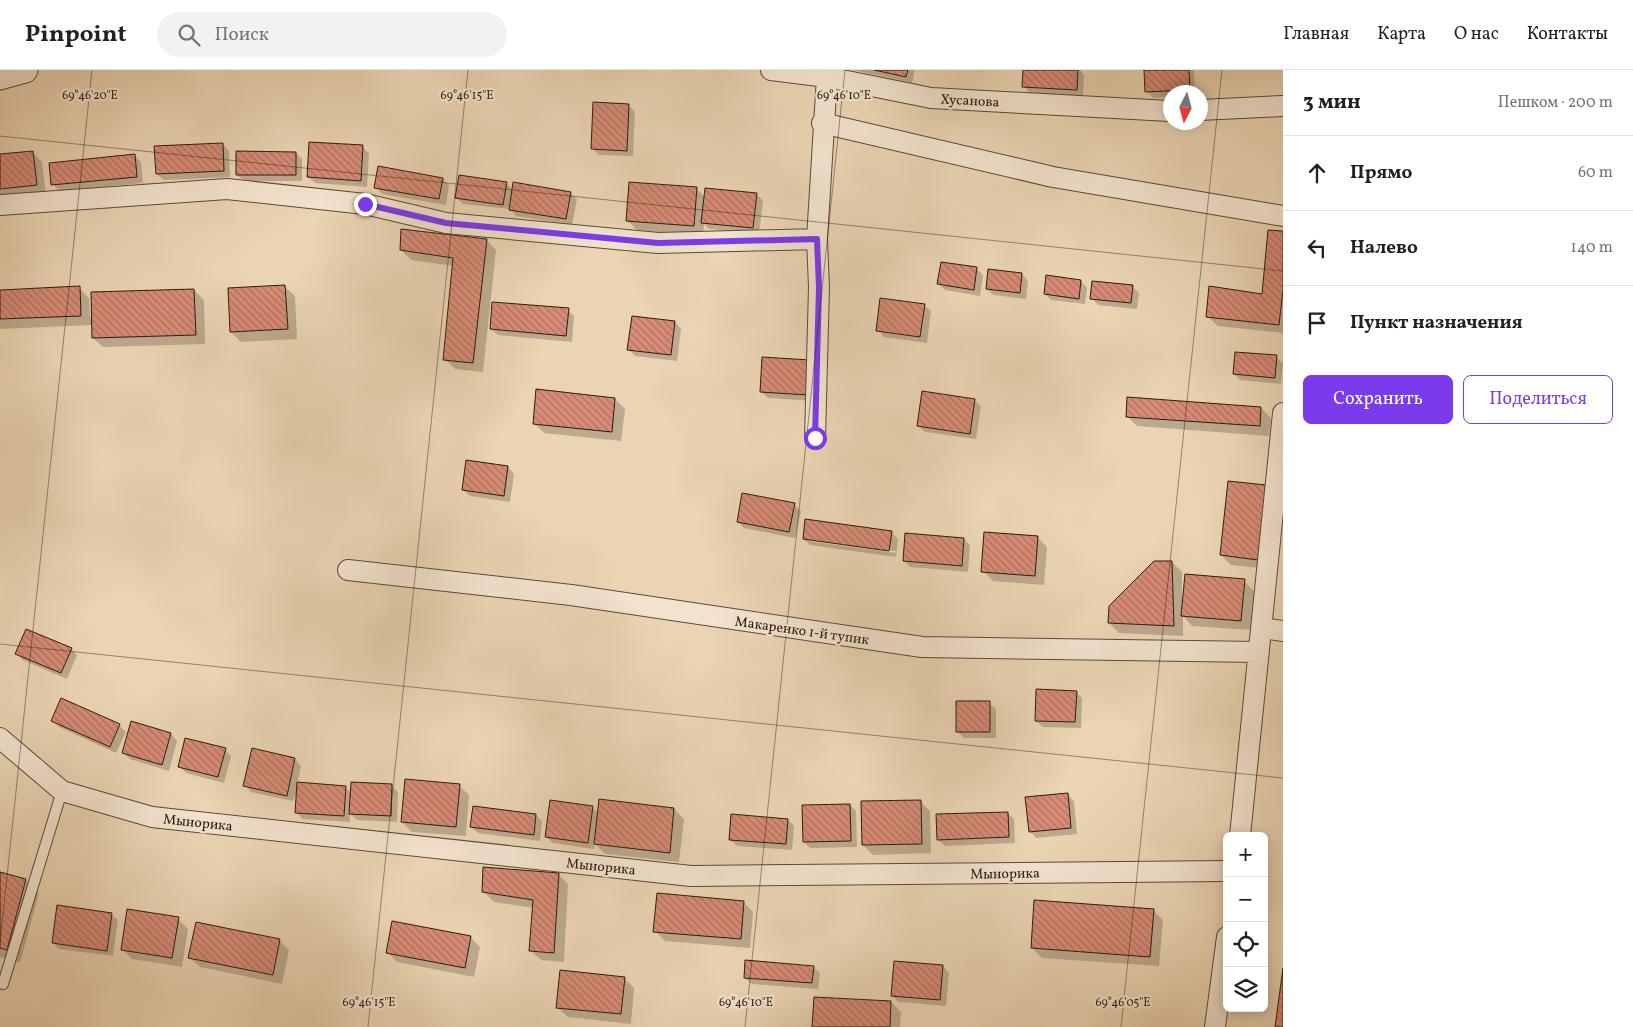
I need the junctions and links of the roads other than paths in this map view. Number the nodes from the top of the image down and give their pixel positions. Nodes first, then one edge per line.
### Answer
1 (25, 70) edge
2 (771, 70) edge
3 (0, 77) edge
4 (827, 77) junction
5 (1283, 106) edge
6 (1208, 110) edge
7 (1163, 111) edge
8 (822, 123) junction
9 (0, 205) edge
10 (1283, 216) edge
11 (817, 239) junction
12 (1283, 413) edge
13 (815, 438) dead end
14 (348, 570) dead end
15 (1262, 628) junction
16 (1283, 631) edge
17 (1259, 652) junction
18 (0, 738) edge
19 (62, 791) junction
20 (1240, 832) edge
21 (1223, 871) edge
22 (1223, 967) edge
23 (3, 984) dead end
24 (1215, 1027) edge

1 - 3 street
2 - 4 street, Хусанова
4 - 7 street, Хусанова
4 - 8 street
5 - 6 street
8 - 10 street
8 - 11 street
9 - 11 street
11 - 13 street
12 - 15 street
14 - 17 street, Макаренко 1-й тупик
15 - 16 street
15 - 17 street
17 - 20 street
18 - 19 street, Мынорика
19 - 21 street, Мынорика
19 - 23 lane
22 - 24 street

